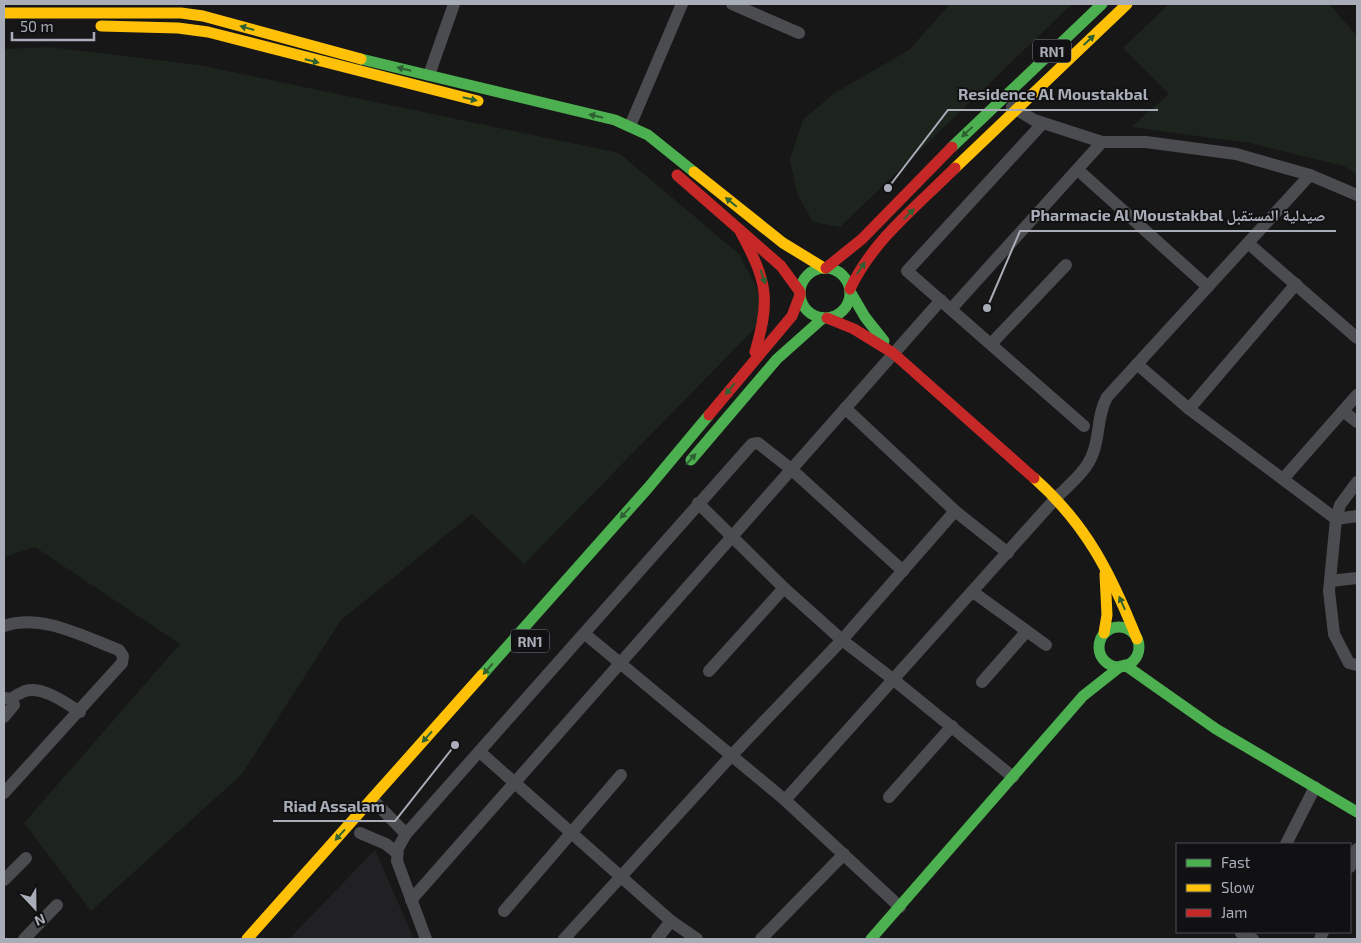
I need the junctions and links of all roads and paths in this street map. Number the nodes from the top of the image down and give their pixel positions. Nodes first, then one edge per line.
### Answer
1 (454, 4) edge
2 (682, 4) edge
3 (732, 4) edge
4 (1102, 4) edge
5 (1127, 4) edge
6 (4, 13) edge
7 (63, 25) dead end
8 (800, 33) dead end
9 (429, 75) junction
10 (1003, 99) junction
11 (490, 104) dead end
12 (1016, 109) junction
13 (1043, 123) junction
14 (627, 132) junction
15 (1102, 142) junction
16 (637, 143) dead end
17 (671, 169) dead end
18 (1078, 170) junction
19 (1310, 175) junction
20 (1357, 195) edge
21 (741, 233) junction
22 (1248, 242) junction
23 (1066, 265) dead end
24 (825, 268) junction
25 (1296, 284) junction
26 (1208, 287) junction
27 (851, 291) junction
28 (800, 293) junction
29 (941, 300) junction
30 (951, 309) junction
31 (825, 318) junction
32 (1357, 338) edge
33 (991, 344) junction
34 (893, 353) junction
35 (751, 364) junction
36 (1137, 364) junction
37 (1357, 395) edge
38 (845, 408) junction
39 (1189, 409) junction
40 (1343, 411) junction
41 (1357, 422) edge
42 (1084, 426) dead end
43 (791, 469) junction
44 (680, 472) dead end
45 (1284, 479) junction
46 (1357, 482) edge
47 (1056, 498) junction
48 (698, 503) junction
49 (954, 511) junction
50 (1357, 516) edge
51 (1336, 519) junction
52 (733, 535) junction
53 (1008, 553) junction
54 (1104, 569) junction
55 (903, 571) junction
56 (1357, 578) edge
57 (1330, 581) junction
58 (784, 588) junction
59 (973, 592) junction
60 (4, 626) edge
61 (1026, 632) junction
62 (1104, 633) junction
63 (585, 634) junction
64 (842, 640) junction
65 (1138, 642) junction
66 (1046, 645) dead end
67 (1099, 651) junction
68 (621, 662) junction
69 (1357, 665) edge
70 (1123, 666) junction
71 (709, 671) dead end
72 (894, 680) junction
73 (982, 682) dead end
74 (1169, 694) junction
75 (1083, 696) junction
76 (7, 698) edge
77 (80, 712) junction
78 (4, 717) edge
79 (952, 726) junction
80 (481, 753) junction
81 (731, 756) junction
82 (621, 775) dead end
83 (1013, 777) junction
84 (515, 781) junction
85 (1315, 787) junction
86 (4, 793) edge
87 (889, 797) dead end
88 (372, 799) junction
89 (785, 800) junction
90 (386, 805) junction
91 (1357, 812) edge
92 (406, 834) junction
93 (572, 834) junction
94 (357, 837) joint
95 (1287, 843) edge
96 (1357, 849) edge
97 (397, 853) junction
98 (844, 854) junction
99 (26, 858) dead end
100 (1351, 864) edge
101 (620, 875) junction
102 (4, 880) edge
103 (411, 900) junction
104 (58, 905) dead end
105 (900, 907) junction
106 (504, 911) dead end
107 (672, 921) junction
108 (1240, 935) edge
109 (24, 939) edge
110 (247, 939) edge
111 (426, 939) edge
112 (564, 939) edge
113 (657, 939) edge
114 (696, 939) edge
115 (761, 939) edge
116 (872, 939) edge
117 (1253, 939) edge

1 - 9 street
2 - 14 street
3 - 8 street
4 - 10 main road, RN1
12 -> 5 main road, RN1
9 -> 6 main road
7 -> 11 main road
14 -> 9 main road
10 - 12 street
10 -> 24 main road, RN1
12 - 13 street
27 -> 12 main road, RN1
13 - 15 street
13 - 29 street
14 - 16 main road
24 -> 14 main road
15 - 18 street
15 - 19 street
17 - 21 main road
18 - 26 street
18 - 30 street
19 - 20 street
19 - 22 street
21 - 28 main road
21 -> 35 main road
22 - 25 street
22 - 26 street
23 - 33 street
24 - 27 main road
24 - 28 main road, RN1
25 - 32 street
25 - 39 street
26 - 36 street
27 - 31 main road, RN1
27 - 34 main road
28 - 31 main road
28 - 35 main road, RN1
29 - 30 street
29 - 34 street
30 - 33 street
31 - 34 main road
44 -> 31 main road, RN1
33 - 42 street
34 - 38 street
34 - 47 main road
35 -> 88 main road, RN1
36 - 39 street
36 - 47 street
37 - 40 street
38 - 43 street
38 - 49 street
39 - 45 street
40 - 41 street
40 - 45 street
43 - 48 street
43 - 52 street
43 - 55 street
45 - 51 street
46 - 51 street
47 - 53 street
47 - 54 main road
48 - 52 street
48 - 63 street
49 - 53 street
49 - 55 street
50 - 51 street
51 - 57 street
52 - 58 street
52 - 68 street
53 - 59 street
54 - 62 main road
65 -> 54 main road
55 - 64 street
56 - 57 street
57 - 69 street
58 - 64 street
58 - 71 street
59 - 61 street
59 - 72 street
60 - 77 street
61 - 66 street
61 - 73 street
62 - 65 main road
62 - 67 main road
63 - 68 street
63 - 80 street
64 - 72 street
64 - 81 street
65 - 70 main road
65 - 74 main road
67 - 70 main road
67 - 75 main road
68 - 81 street
68 - 84 street
70 - 74 main road
70 - 75 main road
72 - 79 street
72 - 89 street
74 - 85 main road
75 - 83 main road
76 - 77 street
76 - 78 street
77 - 86 street
79 - 83 street
79 - 87 street
80 - 84 street
80 - 92 street
81 - 89 street
81 - 101 street
82 - 93 street
83 - 105 main road
84 - 93 street
84 - 103 street
85 - 91 main road
85 - 95 street
88 - 90 street
88 -> 110 main road, RN1
89 - 98 street
90 - 92 street
90 - 94 main road
92 - 97 street
93 - 101 street
93 - 106 street
94 - 97 street
96 - 100 street
97 - 103 street
98 - 105 street
98 - 115 street
99 - 102 street
101 - 107 street
101 - 112 street
103 - 111 street
104 - 109 street
105 - 116 main road
107 - 113 street
107 - 114 street
108 - 117 street

